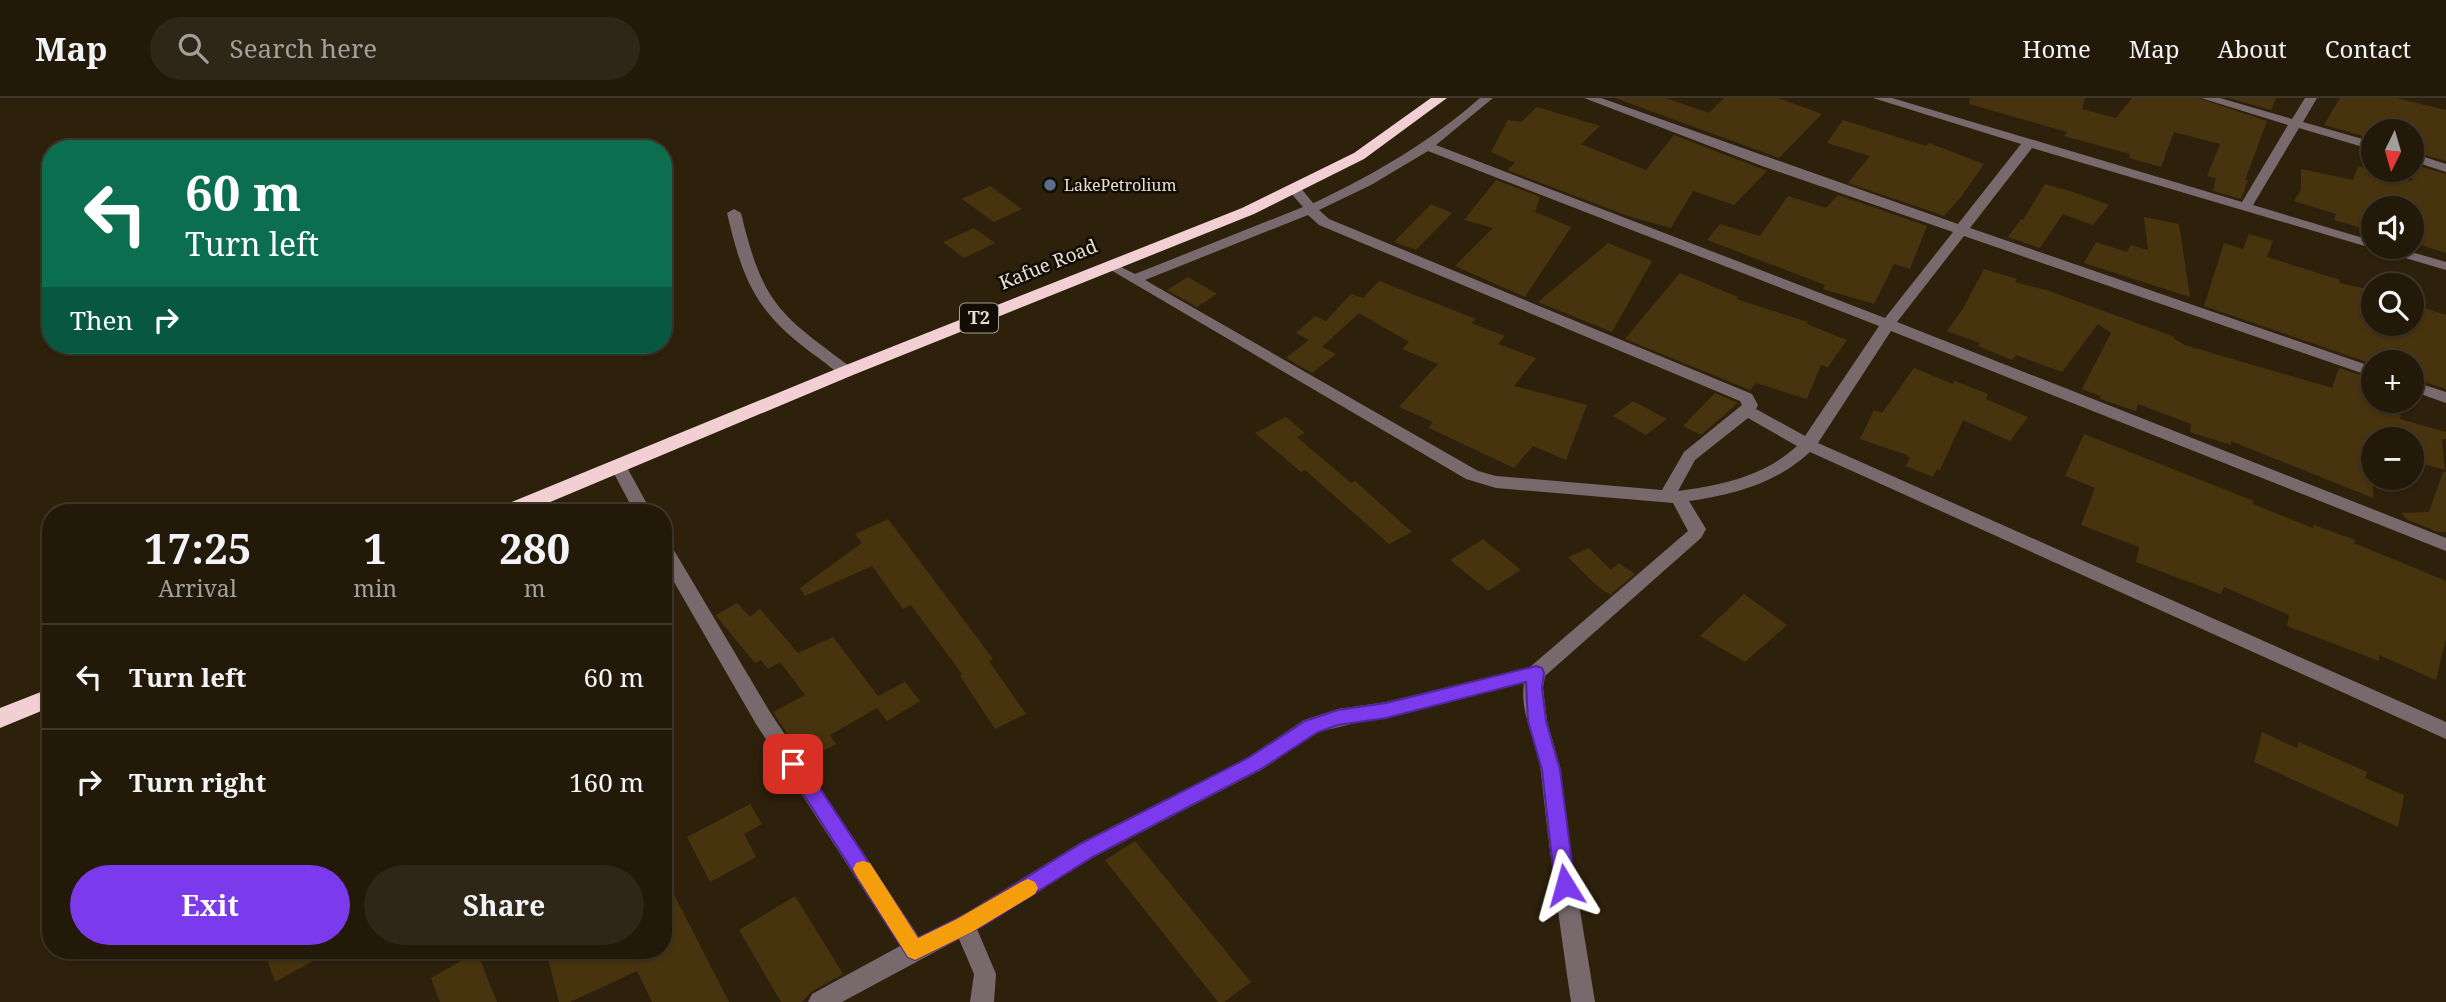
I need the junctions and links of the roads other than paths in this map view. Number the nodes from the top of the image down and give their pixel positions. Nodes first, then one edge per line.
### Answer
1 (1440, 98) edge
2 (1487, 98) edge
3 (1590, 98) edge
4 (1878, 98) edge
5 (2207, 98) edge
6 (2311, 98) edge
7 (2295, 123) junction
8 (2361, 142) edge
9 (2029, 143) junction
10 (1429, 147) junction
11 (2424, 162) edge
12 (2446, 168) edge
13 (1295, 190) junction
14 (2245, 207) junction
15 (1310, 208) junction
16 (734, 213) dead end
17 (1963, 231) junction
18 (2361, 241) edge
19 (2422, 259) edge
20 (1111, 266) junction
21 (2446, 266) edge
22 (1135, 279) junction
23 (1888, 324) junction
24 (2361, 368) edge
25 (847, 371) junction
26 (2424, 390) edge
27 (2446, 398) edge
28 (1747, 411) junction
29 (1808, 445) junction
30 (618, 466) junction
31 (1673, 496) junction
32 (527, 504) edge
33 (639, 504) edge
34 (2446, 545) edge
35 (672, 562) edge
36 (1536, 673) junction
37 (42, 701) edge
38 (0, 718) edge
39 (2446, 730) edge
40 (965, 926) junction
41 (915, 950) junction
42 (820, 1002) edge
43 (982, 1002) edge
44 (1583, 1002) edge

1 - 13 highway, Kafue Road / T2
2 - 10 street
3 - 17 street
4 - 9 street
5 - 7 street
6 - 7 street
7 - 8 street
7 - 14 street
9 - 14 street
9 - 17 street
10 - 15 street
10 - 23 street
11 - 12 street
13 - 15 street
13 - 20 highway, Kafue Road / T2
14 - 18 street
15 - 22 street
15 - 28 street
16 - 25 street
17 - 23 street
17 - 24 street
19 - 21 street
20 - 22 street
20 - 25 highway, Kafue Road / T2
22 - 31 street
23 - 29 street
23 - 34 street
25 - 30 highway, Kafue Road / T2
26 - 27 street
28 - 29 street
28 - 31 street
29 - 31 street
29 - 39 street
30 - 32 highway, Kafue Road / T2
30 - 33 street
31 - 36 street
35 - 41 street
36 - 40 street
36 - 44 street
37 - 38 highway
40 - 41 street
40 - 43 street
41 - 42 street

